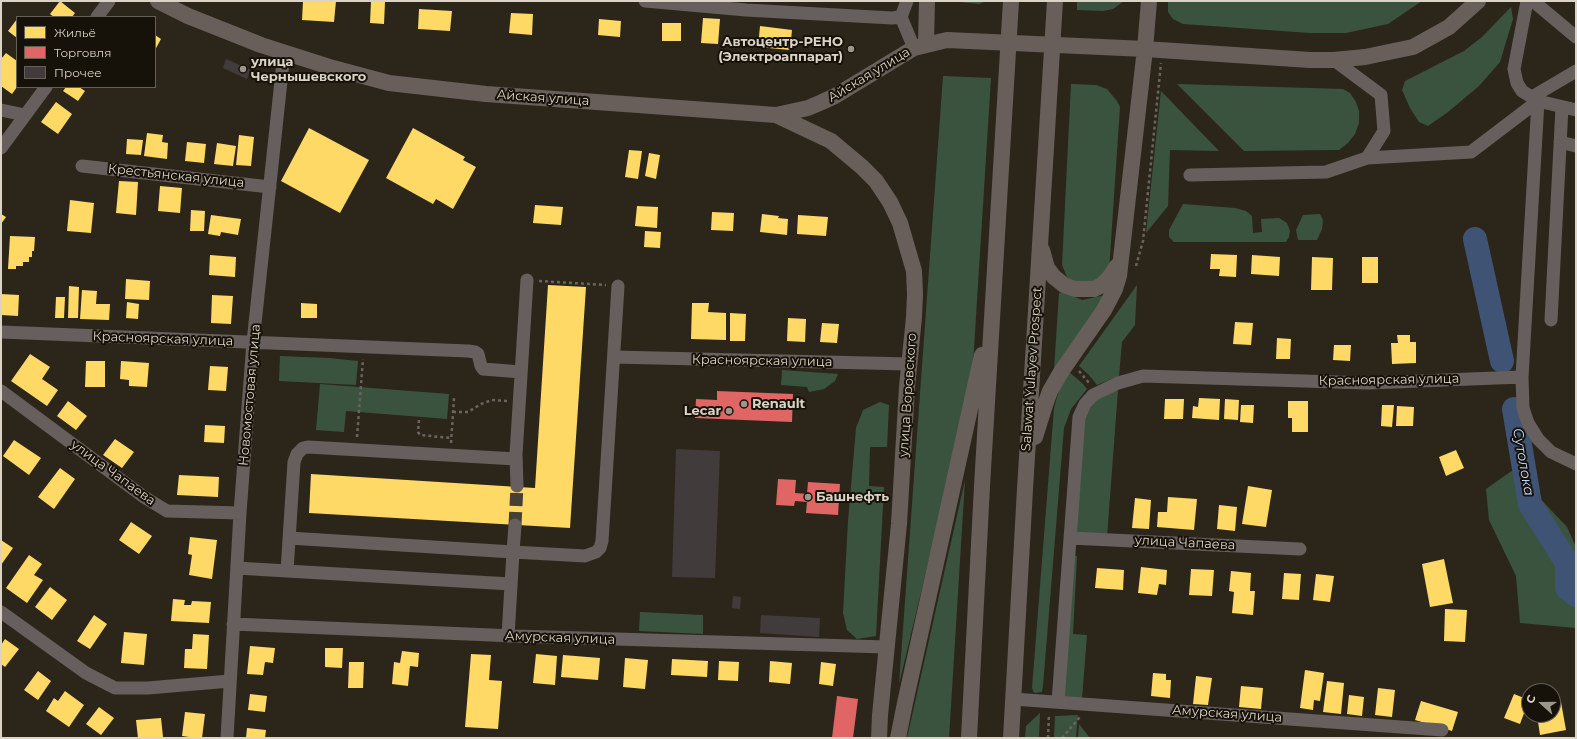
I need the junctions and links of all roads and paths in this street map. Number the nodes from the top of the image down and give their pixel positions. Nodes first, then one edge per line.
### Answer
1 (109, 1) edge
2 (158, 1) edge
3 (645, 1) edge
4 (907, 1) edge
5 (927, 1) edge
6 (1011, 1) edge
7 (1055, 1) edge
8 (1149, 1) edge
9 (1478, 1) edge
10 (1527, 1) edge
11 (1533, 1) edge
12 (98, 16) edge
13 (901, 18) junction
14 (1576, 37) edge
15 (920, 46) junction
16 (1145, 49) junction
17 (284, 53) junction
18 (1334, 60) junction
19 (1576, 71) edge
20 (45, 88) edge
21 (1535, 99) junction
22 (1562, 106) junction
23 (1, 110) edge
24 (1576, 110) edge
25 (25, 115) junction
26 (776, 115) junction
27 (1560, 142) junction
28 (1576, 146) edge
29 (1, 148) edge
30 (1367, 158) junction
31 (82, 166) dead end
32 (1190, 175) dead end
33 (270, 187) junction
34 (1040, 242) junction
35 (1121, 257) junction
36 (527, 280) joint
37 (994, 283) junction
38 (618, 286) joint
39 (1551, 320) dead end
40 (1, 332) edge
41 (253, 342) junction
42 (364, 347) junction
43 (614, 357) junction
44 (909, 364) junction
45 (521, 372) junction
46 (1522, 377) junction
47 (1, 391) edge
48 (454, 398) dead end
49 (519, 402) junction
50 (453, 412) junction
51 (419, 420) dead end
52 (451, 438) junction
53 (356, 450) junction
54 (450, 456) junction
55 (516, 460) junction
56 (1576, 464) edge
57 (1026, 474) junction
58 (517, 486) tunnel mouth
59 (240, 512) junction
60 (515, 525) tunnel mouth
61 (289, 538) junction
62 (1070, 538) junction
63 (1300, 549) dead end
64 (513, 552) junction
65 (237, 568) junction
66 (287, 571) junction
67 (511, 584) junction
68 (1, 612) edge
69 (233, 624) junction
70 (508, 636) junction
71 (886, 647) junction
72 (230, 680) junction
73 (1013, 699) junction
74 (1058, 702) junction
75 (1090, 704) junction
76 (1442, 730) dead end
77 (226, 738) edge
78 (879, 738) edge
79 (898, 738) edge
80 (969, 738) edge
81 (1011, 738) edge
82 (1062, 738) edge

1 - 12 street
2 - 17 main road, Айская улица
3 - 13 street
4 - 13 street
5 - 15 main road
6 - 37 main road
7 - 34 main road, Salawat Yulayev Prospect
8 - 16 main road
9 - 18 main road
10 - 21 street
11 - 14 street
13 - 15 street
15 - 16 main road
15 - 26 main road, Айская улица
16 - 18 main road
16 - 35 main road
17 - 26 main road, Айская улица
17 - 33 street, Новомостовая улица
18 - 30 street
19 - 21 street
20 - 25 street
21 - 22 street
21 - 30 street
21 - 46 street
22 - 24 street
22 - 27 street
23 - 25 street
25 - 29 street
26 - 44 main road, улица Воровского
27 - 28 street
27 - 39 street
30 - 32 street
31 - 33 street, Крестьянская улица
33 - 41 street, Новомостовая улица
34 - 35 main road
34 - 57 main road, Salawat Yulayev Prospect
35 - 57 main road
36 - 38 path
36 - 45 street
37 - 79 main road
37 - 80 main road
38 - 43 street
40 - 41 street, Красноярская улица
41 - 42 street, Красноярская улица
41 - 59 street, Новомостовая улица
42 - 45 street, Красноярская улица
42 - 53 path
43 - 44 street, Красноярская улица
43 - 64 street
44 - 71 main road, улица Воровского
45 - 49 street
46 - 56 street
46 - 62 street, Красноярская улица
47 - 59 street, улица Чапаева
48 - 50 path
49 - 50 path
49 - 55 street
50 - 52 path
51 - 52 path
52 - 54 path
53 - 54 street
53 - 61 street
54 - 55 street
55 - 58 street
57 - 73 main road, Salawat Yulayev Prospect
59 - 65 street, Новомостовая улица
60 - 64 street
61 - 64 street
61 - 66 street
62 - 63 street, улица Чапаева
62 - 74 street, Красноярская улица
64 - 67 street
65 - 66 street
65 - 69 street, Новомостовая улица
66 - 67 street
67 - 70 street
68 - 72 street
69 - 70 street, Амурская улица
69 - 72 street, Новомостовая улица
70 - 71 street, Амурская улица
71 - 78 main road, улица Воровского
72 - 77 street, Новомостовая улица
73 - 74 street, Амурская улица
73 - 81 main road, Salawat Yulayev Prospect
74 - 75 street, Амурская улица
75 - 76 street, Амурская улица
75 - 82 path

